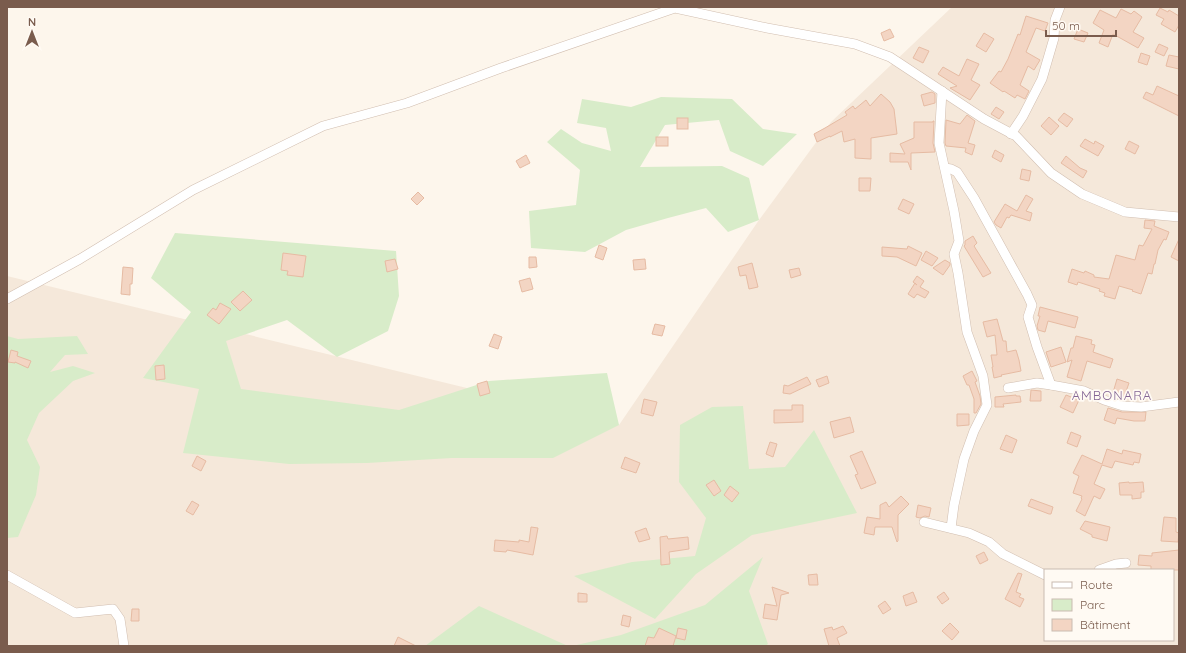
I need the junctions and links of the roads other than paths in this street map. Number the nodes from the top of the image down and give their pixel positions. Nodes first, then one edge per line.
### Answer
1 (1060, 7) edge
2 (942, 91) junction
3 (1011, 134) junction
4 (945, 168) junction
5 (1179, 218) edge
6 (7, 299) edge
7 (1051, 384) junction
8 (1008, 388) dead end
9 (1179, 402) edge
10 (924, 522) dead end
11 (951, 528) junction
12 (1126, 563) dead end
13 (1102, 569) edge
14 (1044, 574) edge
15 (7, 575) edge
16 (124, 646) edge

1 - 3 street
2 - 3 street
2 - 4 street
2 - 6 street
3 - 5 street
4 - 7 street
4 - 11 street
7 - 8 street
7 - 9 street
10 - 11 street
11 - 14 street
12 - 13 street
15 - 16 street

